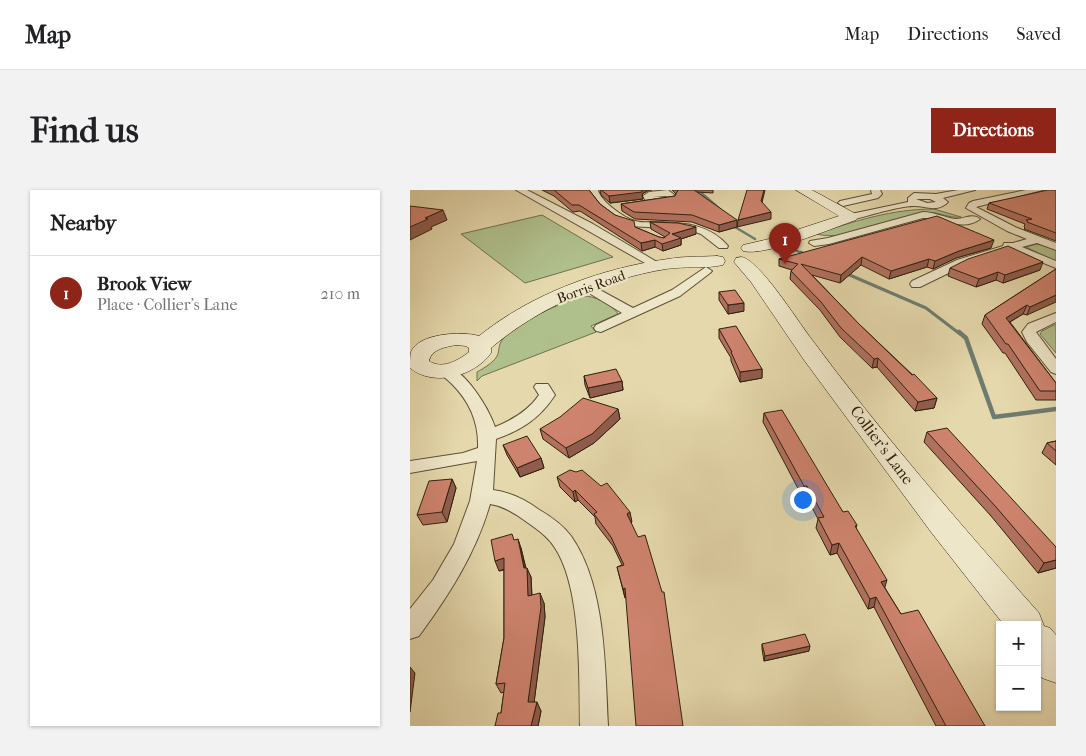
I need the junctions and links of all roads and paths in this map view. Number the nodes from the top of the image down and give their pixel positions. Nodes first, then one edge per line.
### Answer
1 (520, 190) edge
2 (594, 190) edge
3 (802, 190) edge
4 (875, 190) edge
5 (971, 190) edge
6 (1039, 190) edge
7 (945, 205) junction
8 (626, 206) edge
9 (844, 206) junction
10 (610, 208) junction
11 (975, 219) junction
12 (629, 222) junction
13 (668, 225) junction
14 (589, 226) junction
15 (641, 230) edge
16 (1056, 235) edge
17 (1038, 240) junction
18 (814, 243) dead end
19 (1018, 245) junction
20 (1056, 247) edge
21 (746, 255) junction
22 (714, 257) junction
23 (656, 265) junction
24 (1056, 265) edge
25 (916, 284) dead end
26 (585, 287) junction
27 (633, 314) junction
28 (1056, 317) edge
29 (510, 322) junction
30 (601, 328) dead end
31 (456, 339) junction
32 (480, 346) junction
33 (434, 369) edge
34 (1056, 369) edge
35 (542, 387) dead end
36 (487, 444) junction
37 (410, 467) edge
38 (482, 496) junction
39 (1023, 621) edge
40 (410, 628) edge
41 (1041, 645) edge
42 (1056, 665) edge
43 (594, 726) edge

1 - 14 street
2 - 10 street
3 - 9 street
4 - 9 street
5 - 7 street
6 - 17 street
7 - 9 street
7 - 11 street
8 - 10 street
9 - 21 street, Borris Road
10 - 12 street
11 - 18 street
11 - 19 street
12 - 13 street
12 - 14 street
13 - 15 street
13 - 22 street
14 - 23 street
16 - 17 street
17 - 19 street
17 - 20 street
19 - 24 street
19 - 25 street
21 - 22 street, Borris Road
21 - 39 street, Collier's Lane
22 - 23 street, Borris Road
22 - 27 street
23 - 26 street, Borris Road
26 - 27 street
26 - 29 street, Borris Road
27 - 30 street
28 - 34 street
29 - 31 street, Borris Road
29 - 32 street, Borris Road
31 - 32 street
31 - 33 street, Borris Road
32 - 33 street, Borris Road
33 - 36 street
35 - 36 street
36 - 37 street
36 - 38 street
38 - 40 street
38 - 43 street
41 - 42 street

